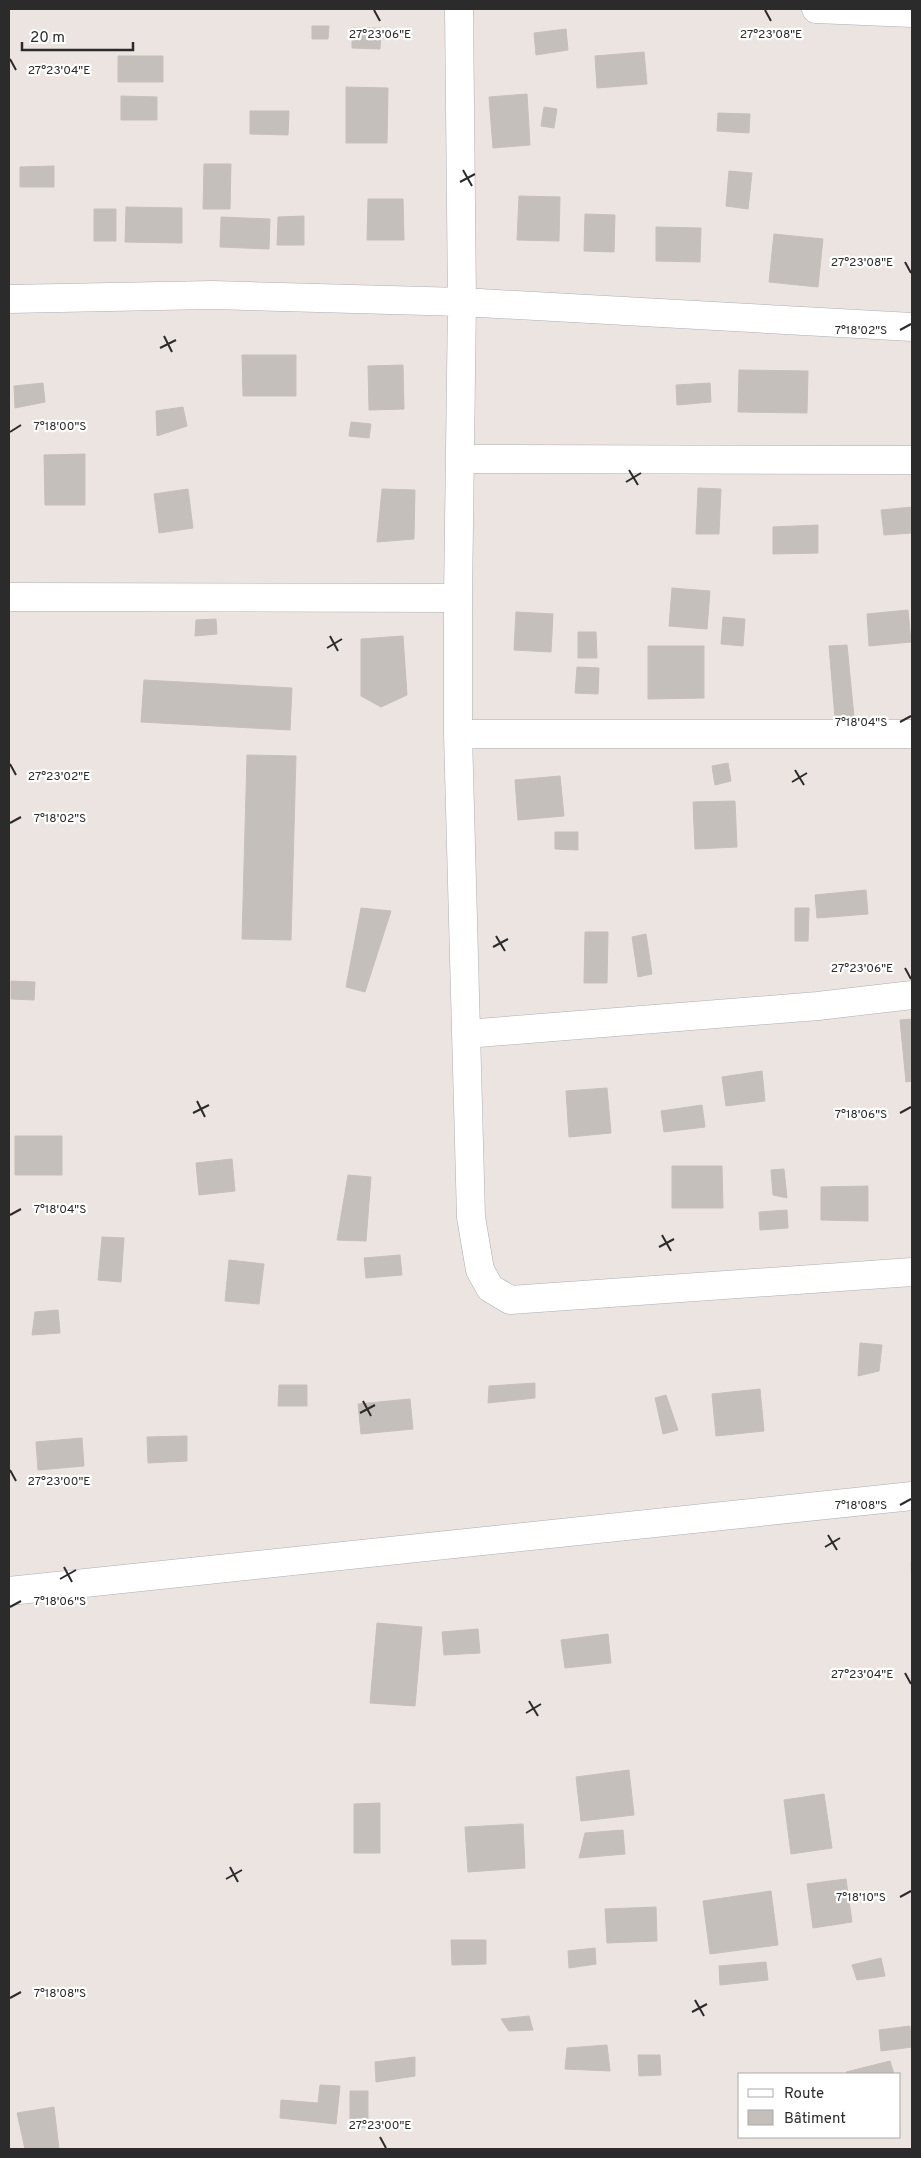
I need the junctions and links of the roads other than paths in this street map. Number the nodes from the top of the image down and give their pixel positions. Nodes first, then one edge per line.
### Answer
1 (459, 9) edge
2 (816, 9) edge
3 (912, 13) edge
4 (9, 299) edge
5 (462, 302) junction
6 (912, 327) edge
7 (460, 459) junction
8 (912, 460) edge
9 (9, 597) edge
10 (458, 598) junction
11 (458, 734) junction
12 (912, 734) edge
13 (912, 995) edge
14 (466, 1034) junction
15 (912, 1272) edge
16 (912, 1496) edge
17 (9, 1591) edge

1 - 5 street
2 - 3 street
4 - 5 street
5 - 6 street
5 - 7 street
7 - 8 street
7 - 10 street
9 - 10 street
10 - 11 street
11 - 12 street
11 - 14 street
13 - 14 street
14 - 15 street
16 - 17 street

